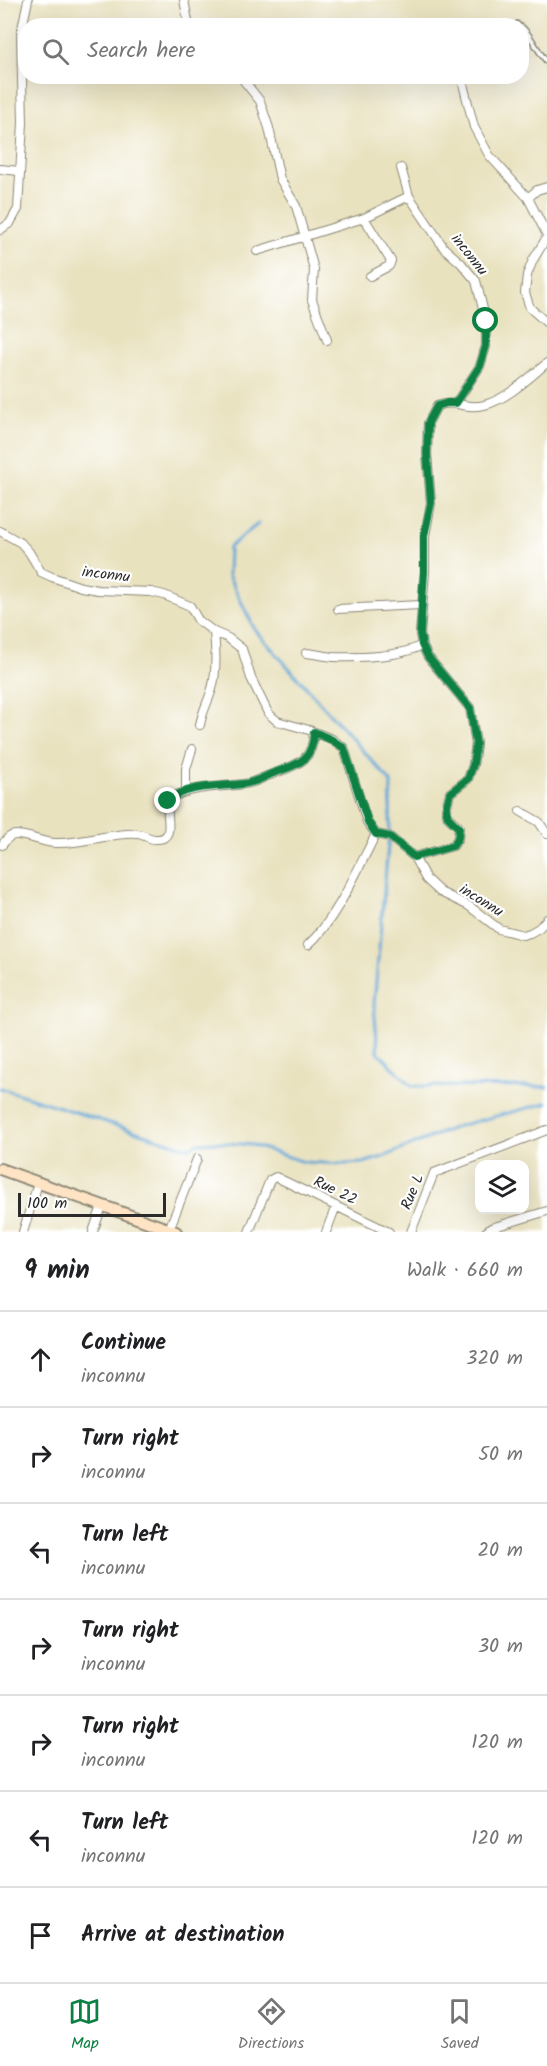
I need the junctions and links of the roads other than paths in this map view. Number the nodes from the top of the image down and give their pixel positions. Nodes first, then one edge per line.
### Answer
1 (28, 0) edge
2 (184, 0) edge
3 (24, 18) edge
4 (187, 18) edge
5 (529, 36) edge
6 (547, 62) edge
7 (22, 84) edge
8 (246, 84) edge
9 (463, 84) edge
10 (401, 168) dead end
11 (0, 169) edge
12 (19, 171) junction
13 (547, 187) edge
14 (409, 196) junction
15 (528, 198) junction
16 (364, 218) junction
17 (0, 230) edge
18 (547, 236) edge
19 (305, 237) junction
20 (257, 251) dead end
21 (370, 276) dead end
22 (547, 324) edge
23 (327, 340) dead end
24 (547, 363) edge
25 (456, 403) junction
26 (0, 531) edge
27 (420, 605) junction
28 (338, 609) dead end
29 (214, 633) junction
30 (422, 645) junction
31 (306, 653) dead end
32 (200, 725) dead end
33 (314, 732) junction
34 (192, 749) dead end
35 (186, 792) junction
36 (520, 811) dead end
37 (547, 834) edge
38 (377, 835) junction
39 (2, 844) dead end
40 (414, 857) junction
41 (547, 919) edge
42 (308, 945) dead end
43 (547, 1130) edge
44 (197, 1158) dead end
45 (0, 1169) edge
46 (38, 1183) junction
47 (102, 1206) junction
48 (336, 1206) junction
49 (547, 1211) edge
50 (171, 1231) edge
51 (23, 1232) edge
52 (93, 1232) edge
53 (249, 1232) edge
54 (326, 1232) edge
55 (389, 1232) edge
56 (411, 1232) edge
57 (486, 1232) edge

1 - 3 street
2 - 4 street
5 - 6 lane
7 - 12 street
8 - 19 street
9 - 15 street
10 - 14 street, inconnu
11 - 12 street
12 - 17 street
13 - 15 street
14 - 16 street
14 - 25 street, inconnu
15 - 18 street
16 - 19 street
16 - 21 street
18 - 22 street
19 - 20 street
19 - 23 street
24 - 25 street
25 - 27 street, inconnu
26 - 29 street, inconnu
27 - 28 street
27 - 30 street, inconnu
29 - 32 street
29 - 33 street, inconnu
30 - 31 street
30 - 40 street, inconnu
33 - 35 street
33 - 38 street, inconnu
34 - 35 street
35 - 39 street
36 - 37 street
38 - 40 street, inconnu
38 - 42 street
40 - 41 street, inconnu
43 - 56 street, Rue L
44 - 50 street
45 - 46 street
46 - 47 street
46 - 51 street
47 - 50 street
47 - 52 street
48 - 53 street, Rue 22
48 - 54 street
48 - 55 street, Rue 22
49 - 57 street

